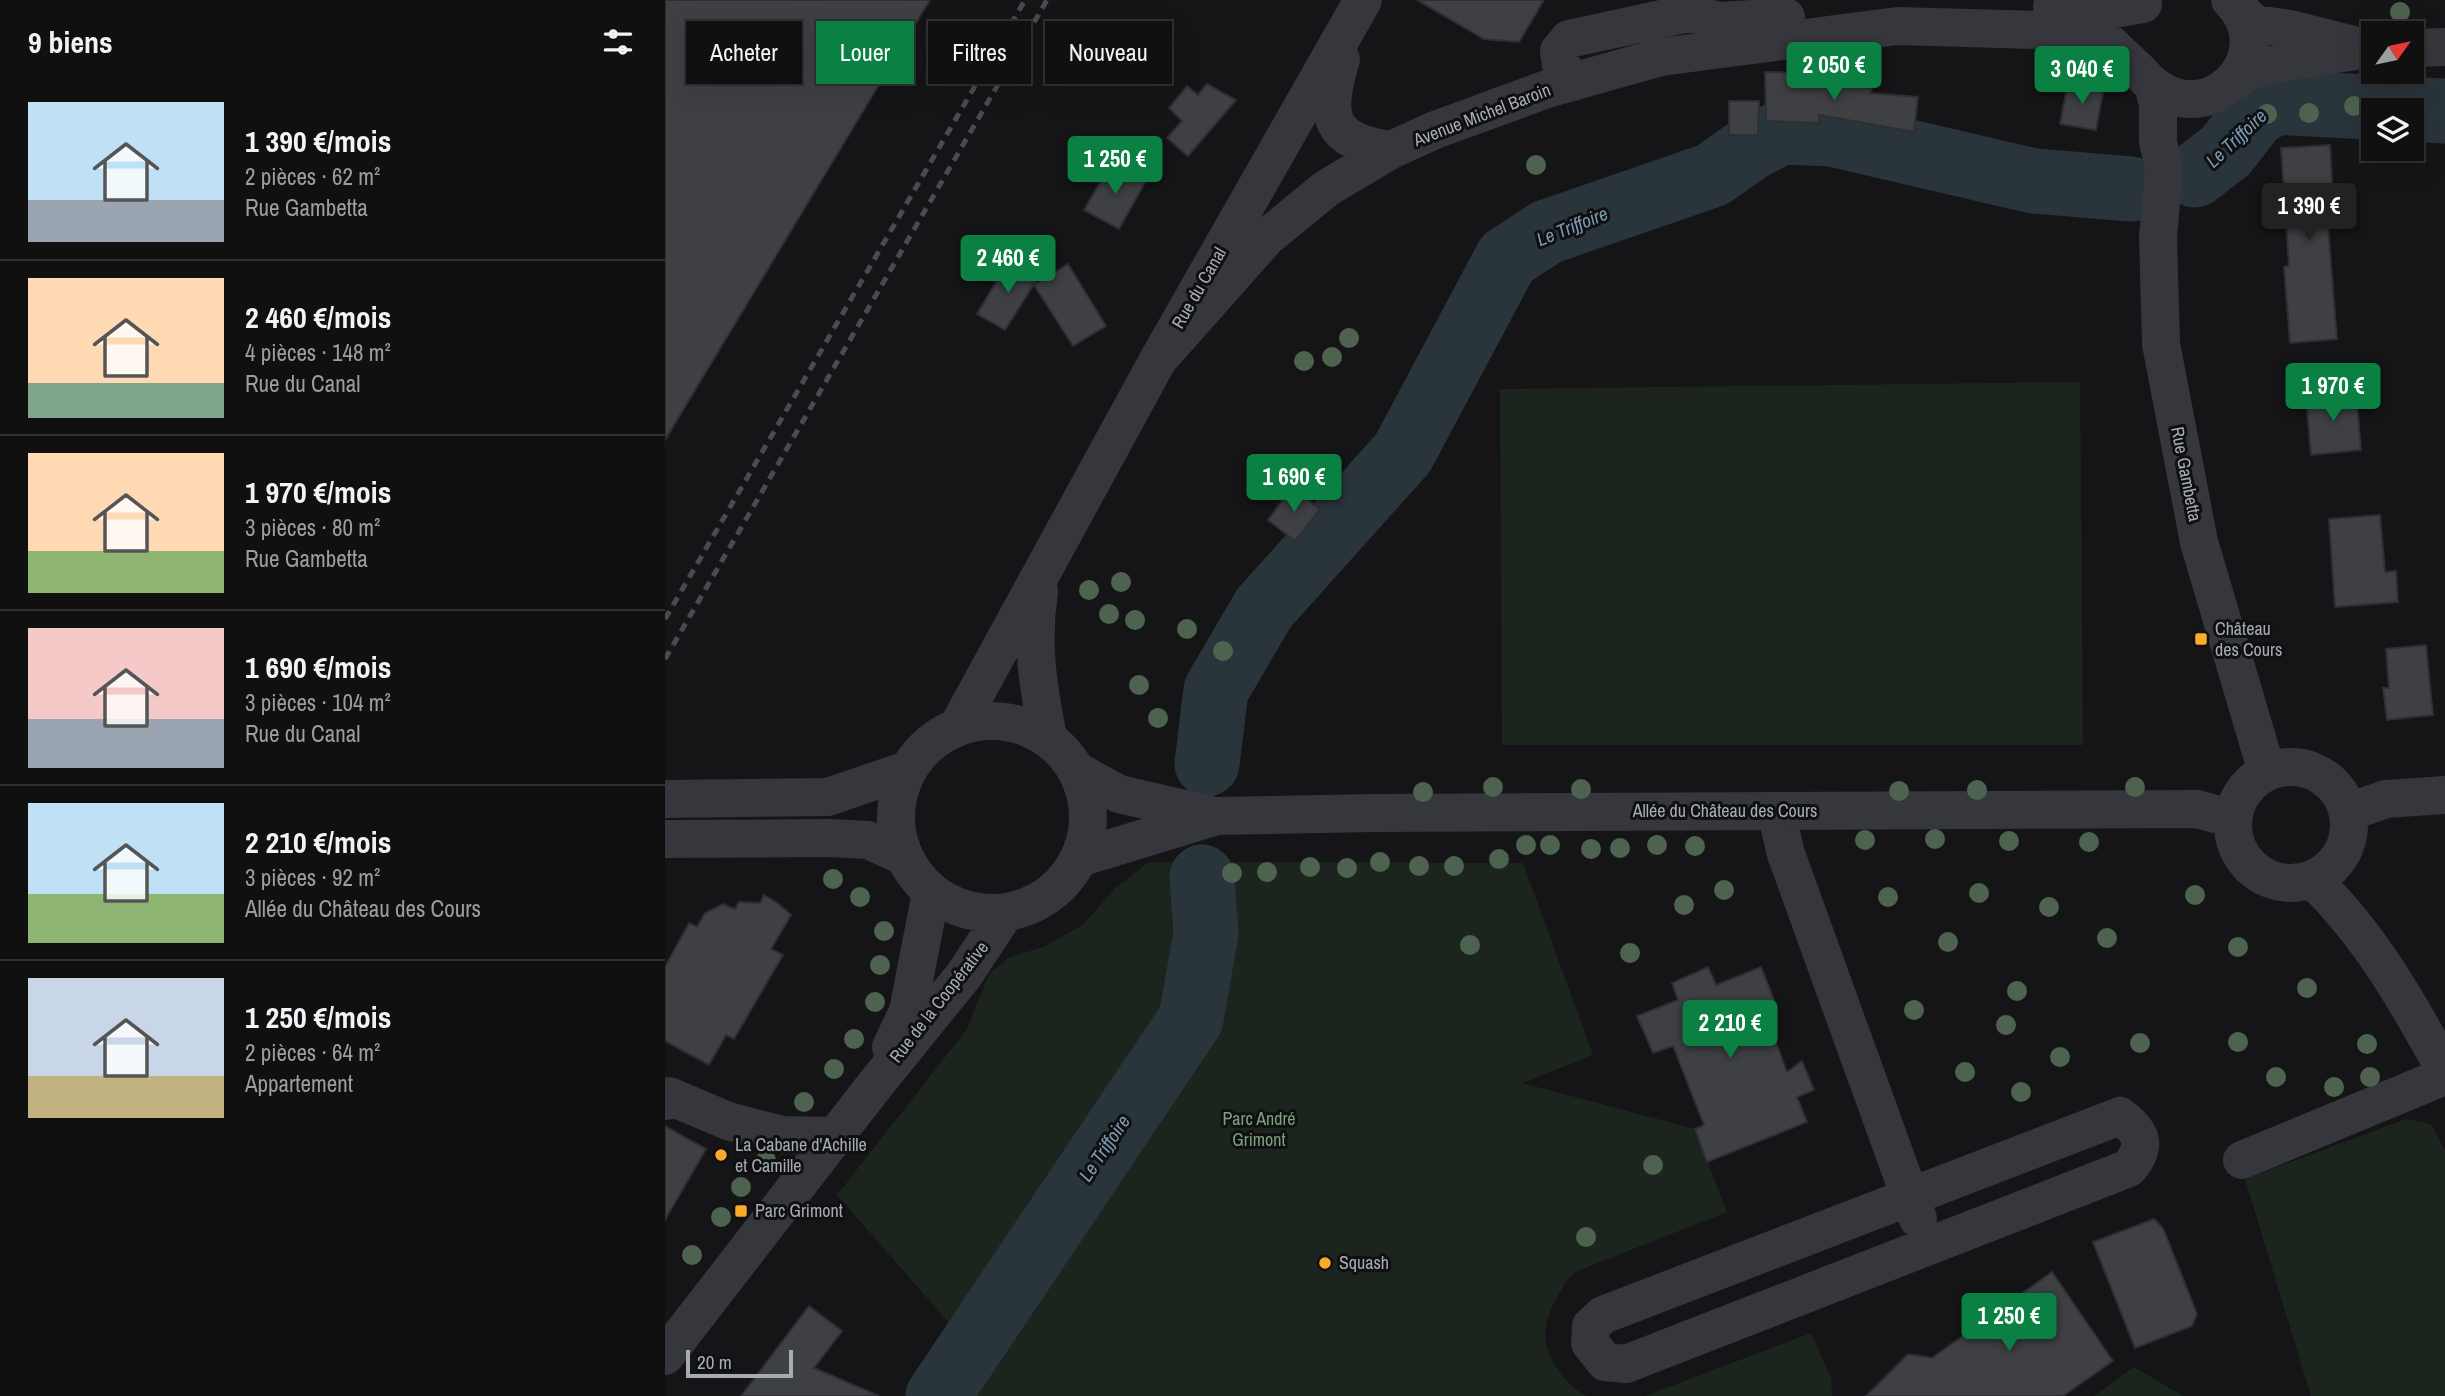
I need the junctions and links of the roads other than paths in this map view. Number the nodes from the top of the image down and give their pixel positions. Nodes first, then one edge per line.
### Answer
1 (2146, 2) edge
2 (1886, 4) edge
3 (2235, 5) edge
4 (1358, 10) edge
5 (2361, 46) edge
6 (2445, 47) edge
7 (2424, 48) edge
8 (2361, 49) edge
9 (2147, 80) junction
10 (1573, 82) junction
11 (2225, 87) junction
12 (1391, 150) junction
13 (2164, 168) junction
14 (1158, 360) junction
15 (1041, 578) junction
16 (958, 726) junction
17 (1048, 738) junction
18 (907, 770) junction
19 (1077, 771) junction
20 (2267, 772) junction
21 (2445, 795) edge
22 (665, 799) edge
23 (1776, 811) junction
24 (2349, 813) junction
25 (1215, 816) junction
26 (2233, 819) junction
27 (665, 839) edge
28 (903, 856) junction
29 (1079, 858) junction
30 (2313, 880) junction
31 (931, 892) junction
32 (1005, 913) junction
33 (2445, 1070) edge
34 (2445, 1076) edge
35 (871, 1090) junction
36 (665, 1101) edge
37 (835, 1136) junction
38 (2242, 1160) dead end
39 (1910, 1196) junction
40 (1928, 1247) junction
41 (665, 1356) edge

1 - 2 street, Avenue Michel Baroin
1 - 9 street, Rue Gambetta
2 - 10 street, Avenue Michel Baroin
3 - 5 street
3 - 11 street
4 - 12 street, Avenue Michel Baroin
4 - 14 street, Rue du Canal
6 - 7 street
8 - 11 street
9 - 10 street, Avenue Michel Baroin
9 - 11 street
9 - 13 street, Rue Gambetta
10 - 12 street, Avenue Michel Baroin
11 - 13 street, Rue Gambetta
12 - 14 street, Avenue Michel Baroin
13 - 20 street, Rue Gambetta
14 - 15 street, Rue du Canal
15 - 16 street, Rue du Canal
15 - 17 street, Rue du Canal
16 - 17 street
16 - 18 street
17 - 19 street
18 - 22 street
18 - 28 street
19 - 25 street, Allée du Château des Cours
19 - 29 street
20 - 24 street
20 - 26 street
21 - 24 street
23 - 25 street, Allée du Château des Cours
23 - 26 street, Allée du Château des Cours
23 - 39 street
24 - 30 street
25 - 29 street, Allée du Château des Cours
26 - 30 street
27 - 28 street
28 - 31 street
29 - 32 street
30 - 33 street
31 - 32 street
31 - 35 street, Rue de la Coopérative
32 - 35 street, Rue de la Coopérative
34 - 38 street
35 - 37 street, Rue de la Coopérative
36 - 37 street
37 - 41 street, Rue de la Coopérative
39 - 40 street
39 - 40 street
39 - 40 street

